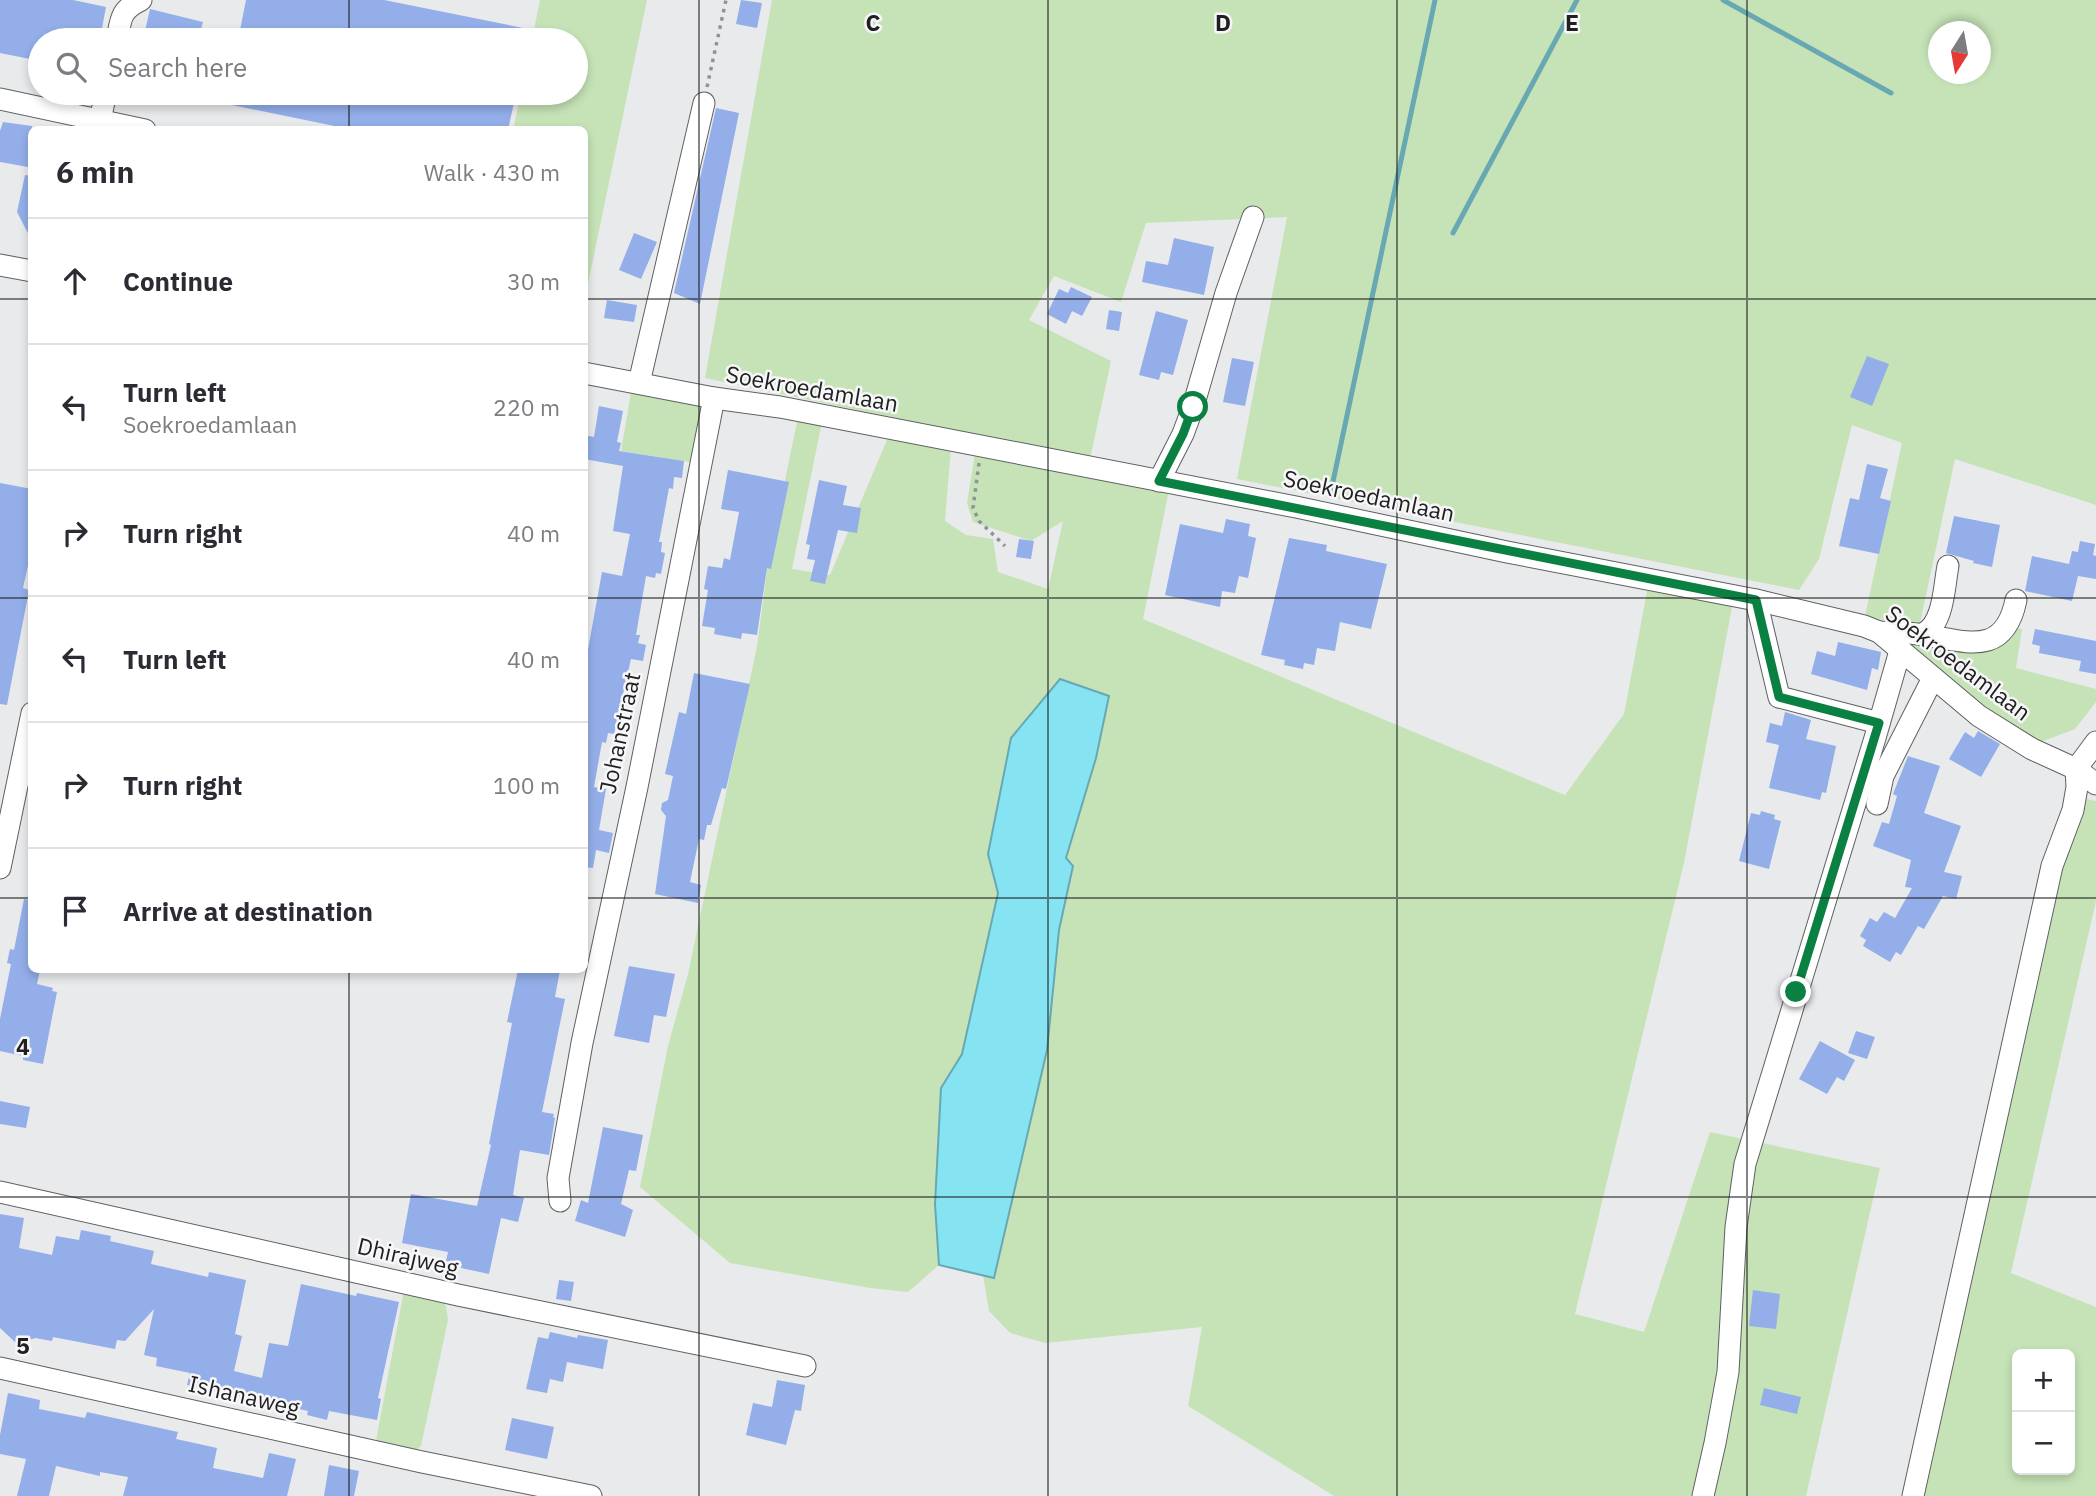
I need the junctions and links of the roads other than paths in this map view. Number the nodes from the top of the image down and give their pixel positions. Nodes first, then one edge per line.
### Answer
1 (141, 0) edge
2 (120, 28) edge
3 (0, 99) edge
4 (704, 103) road end
5 (28, 105) edge
6 (29, 105) edge
7 (103, 105) edge
8 (100, 120) junction
9 (127, 126) edge
10 (1252, 217) dead end
11 (0, 265) edge
12 (28, 270) edge
13 (588, 374) edge
14 (639, 383) junction
15 (714, 398) junction
16 (1159, 481) junction
17 (1948, 566) dead end
18 (1756, 600) junction
19 (2016, 600) dead end
20 (1879, 632) junction
21 (1923, 634) junction
22 (1899, 651) junction
23 (1933, 678) junction
24 (1879, 723) junction
25 (28, 732) edge
26 (2096, 742) edge
27 (2076, 769) junction
28 (2096, 784) edge
29 (1877, 804) dead end
30 (0, 865) edge
31 (0, 1192) edge
32 (560, 1202) dead end
33 (805, 1366) dead end
34 (0, 1368) edge
35 (591, 1496) edge
36 (1703, 1496) edge
37 (1913, 1496) edge

1 - 2 street
3 - 5 street
4 - 14 street
6 - 8 street
7 - 8 street
8 - 9 street
10 - 16 street
11 - 12 street
13 - 14 street, Soekroedamlaan
14 - 15 street, Soekroedamlaan
15 - 16 street, Soekroedamlaan
15 - 32 street, Johanstraat
16 - 18 street, Soekroedamlaan
17 - 21 street
18 - 20 street, Soekroedamlaan
18 - 24 street
19 - 21 street
20 - 21 street
20 - 22 street, Soekroedamlaan
22 - 23 street, Soekroedamlaan
22 - 24 street
23 - 27 street, Soekroedamlaan
23 - 29 street
24 - 36 street
25 - 30 street
26 - 27 street
27 - 28 street, Soekroedamlaan
27 - 37 street
31 - 33 street, Dhirajweg
34 - 35 street, Ishanaweg

